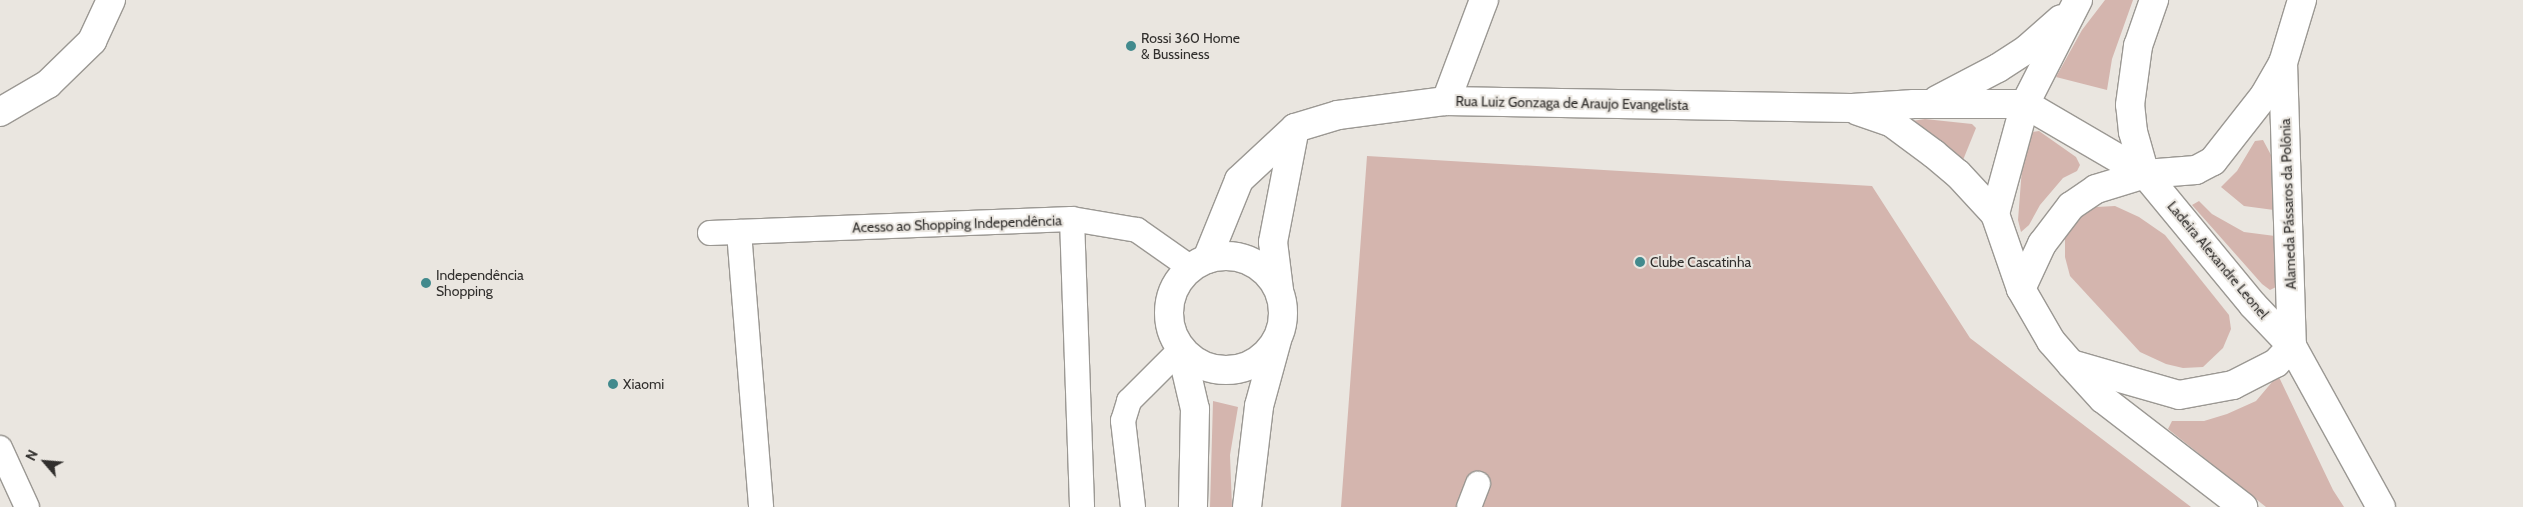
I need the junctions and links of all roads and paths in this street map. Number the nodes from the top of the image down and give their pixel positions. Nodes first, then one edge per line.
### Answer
1 (111, 0) edge
2 (1484, 0) edge
3 (2154, 0) edge
4 (2302, 0) edge
5 (2074, 6) edge
6 (2282, 63) junction
7 (1446, 101) junction
8 (1928, 104) junction
9 (2025, 104) junction
10 (1852, 108) junction
11 (0, 112) edge
12 (1295, 128) junction
13 (2146, 174) junction
14 (1995, 214) junction
15 (1072, 219) junction
16 (739, 232) junction
17 (710, 233) dead end
18 (1199, 264) junction
19 (2022, 289) junction
20 (1279, 290) junction
21 (1277, 340) junction
22 (2292, 346) junction
23 (1181, 349) junction
24 (2070, 364) junction
25 (0, 448) edge
26 (1478, 484) dead end
27 (26, 507) edge
28 (761, 507) edge
29 (1082, 507) edge
30 (1133, 507) edge
31 (1193, 507) edge
32 (1247, 507) edge
33 (1469, 507) edge
34 (2243, 507) edge
35 (2381, 507) edge

1 - 11 main road
2 - 7 main road
3 - 13 main road, Ladeira Alexandre Leonel
4 - 6 main road, Alameda Pássaros da Polônia
5 - 8 main road
5 - 9 main road
6 - 13 main road, Alameda Pássaros da Polônia
6 - 22 main road, Alameda Pássaros da Polônia
7 - 10 main road, Rua Luiz Gonzaga de Araujo Evangelista
7 - 12 main road, Rua Luiz Gonzaga de Araujo Evangelista
8 - 9 main road, Rua Luiz Gonzaga de Araujo Evangelista
8 - 10 main road, Rua Luiz Gonzaga de Araujo Evangelista
9 - 13 main road, Ladeira Alexandre Leonel
9 - 14 main road
10 - 14 main road, Rua Luiz Gonzaga de Araujo Evangelista
12 - 18 main road, Rua Luiz Gonzaga de Araujo Evangelista
12 - 20 main road
13 - 19 main road
13 - 22 main road, Ladeira Alexandre Leonel
14 - 19 main road
15 - 16 lane, Acesso ao Shopping Independência
15 - 18 lane, Acesso ao Shopping Independência
15 - 29 lane
16 - 17 lane, Acesso ao Shopping Independência
16 - 28 lane
18 - 20 main road
18 - 23 main road
19 - 24 main road
20 - 21 main road
21 - 23 main road
21 - 32 main road
22 - 24 main road
22 - 35 main road, Ladeira Alexandre Leonel
23 - 30 lane
23 - 31 main road
24 - 34 main road
25 - 27 lane
26 - 33 lane

